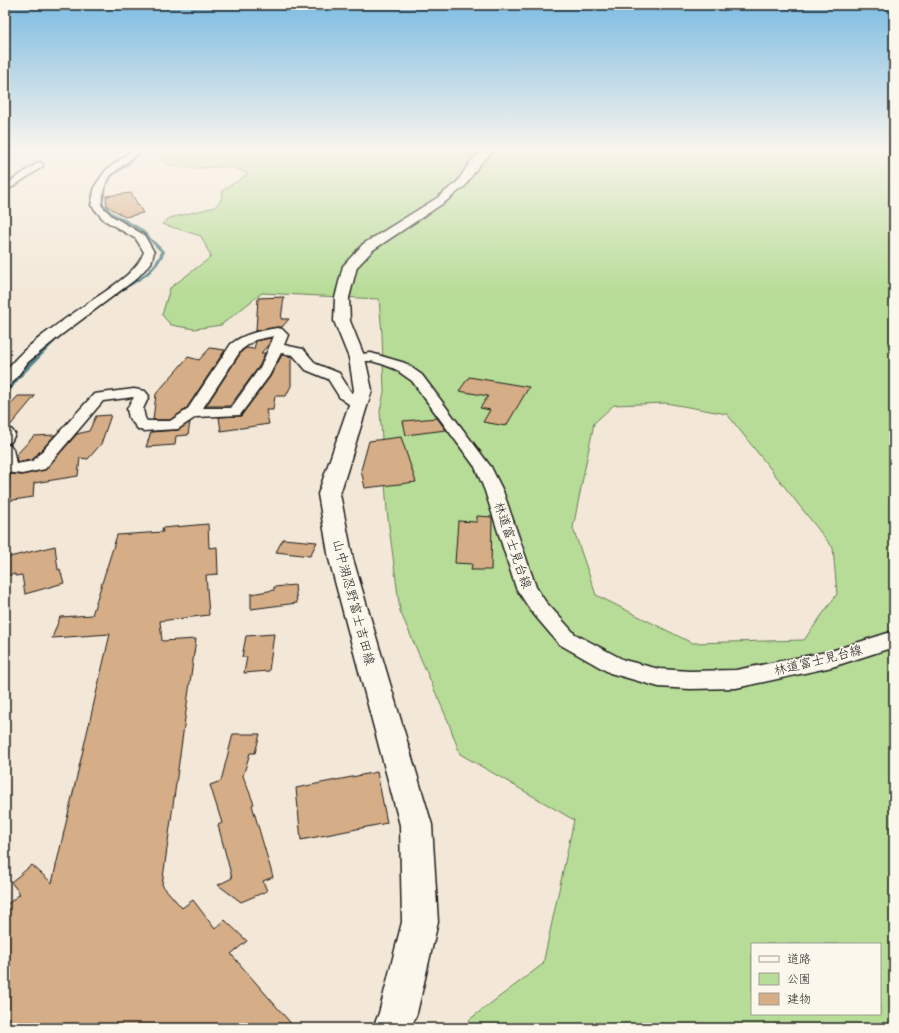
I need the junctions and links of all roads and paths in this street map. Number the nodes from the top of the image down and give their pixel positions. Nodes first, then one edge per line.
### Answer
1 (98, 197) edge
2 (444, 197) edge
3 (278, 348) junction
4 (357, 358) junction
5 (5, 383) edge
6 (358, 404) junction
7 (192, 413) junction
8 (5, 432) edge
9 (5, 439) edge
10 (5, 449) edge
11 (894, 639) edge
12 (392, 1028) edge

1 - 5 street
2 - 4 main road, 山中湖忍野富士吉田線
3 - 6 street
3 - 7 street
3 - 7 street
4 - 6 main road, 山中湖忍野富士吉田線
4 - 11 street, 林道富士見台線
6 - 12 main road, 山中湖忍野富士吉田線
7 - 10 street
8 - 9 street

